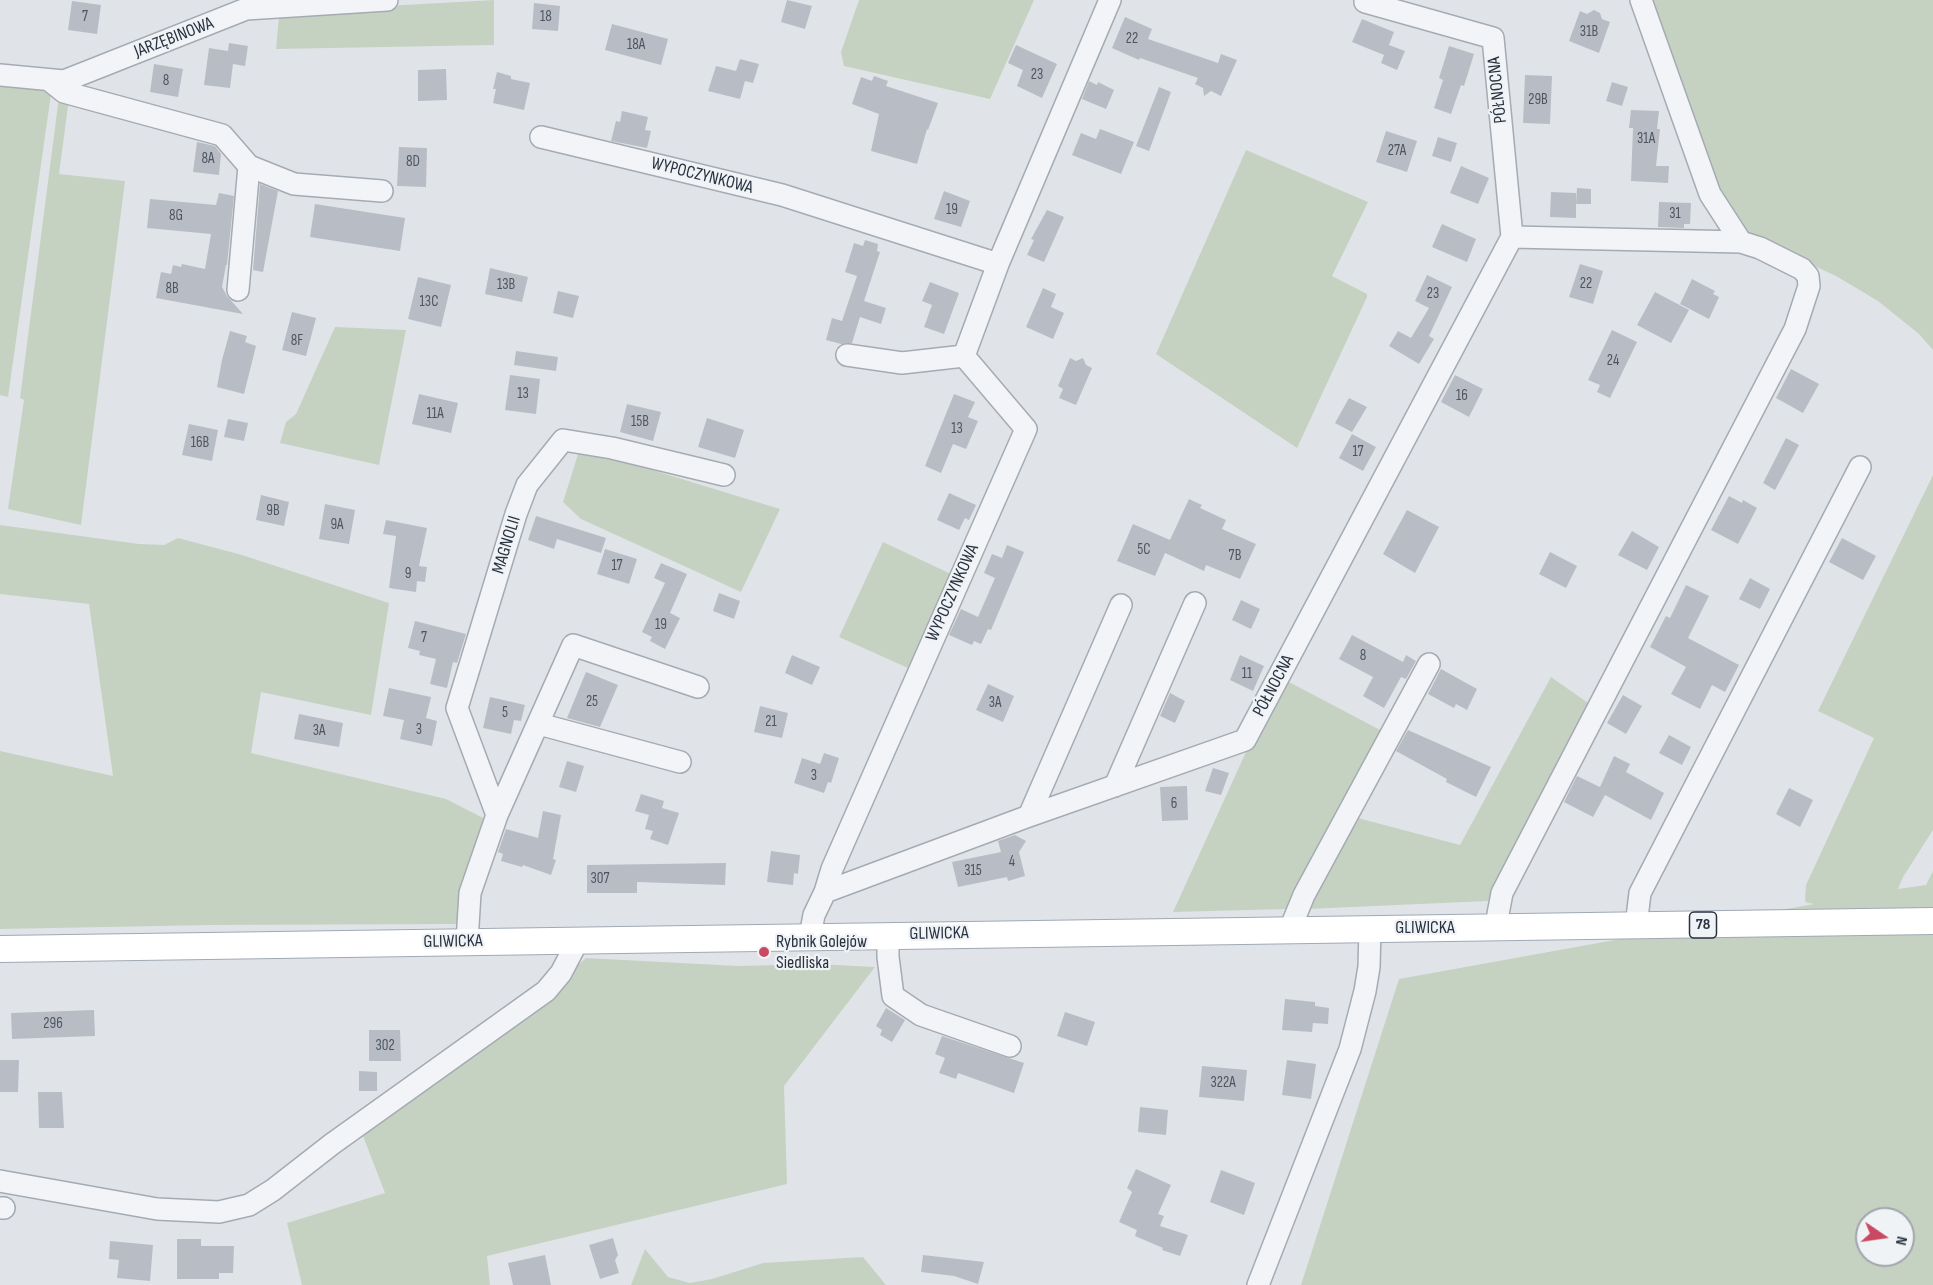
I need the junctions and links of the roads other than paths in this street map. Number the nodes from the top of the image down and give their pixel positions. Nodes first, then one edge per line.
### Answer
1 (387, 0) edge
2 (1110, 0) edge
3 (1641, 0) edge
4 (1365, 2) dead end
5 (245, 5) edge
6 (0, 75) edge
7 (49, 80) junction
8 (541, 137) dead end
9 (249, 166) junction
10 (382, 191) dead end
11 (1512, 237) junction
12 (1741, 242) junction
13 (998, 264) junction
14 (238, 290) dead end
15 (848, 355) dead end
16 (964, 356) junction
17 (1860, 467) dead end
18 (724, 475) dead end
19 (1195, 603) dead end
20 (1121, 605) dead end
21 (1429, 664) dead end
22 (698, 687) dead end
23 (539, 724) junction
24 (680, 762) dead end
25 (1115, 786) junction
26 (497, 815) junction
27 (1029, 816) junction
28 (825, 892) junction
29 (1933, 921) edge
30 (1636, 926) junction
31 (1370, 928) junction
32 (1498, 928) junction
33 (1290, 929) junction
34 (888, 935) junction
35 (810, 936) junction
36 (573, 940) junction
37 (467, 942) junction
38 (0, 949) edge
39 (1010, 1046) dead end
40 (0, 1181) edge
41 (1258, 1285) edge

1 - 5 street, JARZĘBINOWA
2 - 13 street
3 - 12 street
4 - 11 street, PÓŁNOCNA
5 - 7 street, JARZĘBINOWA
6 - 7 street, JARZĘBINOWA
7 - 9 street
8 - 13 street, WYPOCZYNKOWA
9 - 10 street
9 - 14 street
11 - 12 street
11 - 25 street, PÓŁNOCNA
12 - 32 street
13 - 16 street
15 - 16 street
16 - 28 street, WYPOCZYNKOWA
17 - 30 street
18 - 26 street, MAGNOLII
19 - 25 street
20 - 27 street
21 - 33 street
22 - 23 street
23 - 24 street
23 - 26 street
25 - 27 street, PÓŁNOCNA
26 - 37 street
27 - 28 street, PÓŁNOCNA
28 - 35 street, WYPOCZYNKOWA
29 - 30 main road, GLIWICKA / 78
30 - 32 main road, GLIWICKA / 78
31 - 32 main road, GLIWICKA / 78
31 - 33 main road, GLIWICKA / 78
31 - 41 street
33 - 34 main road, GLIWICKA / 78
34 - 35 main road, GLIWICKA / 78
34 - 39 street
35 - 36 main road, GLIWICKA / 78
36 - 37 main road, GLIWICKA / 78
36 - 40 street
37 - 38 main road, GLIWICKA / 78

